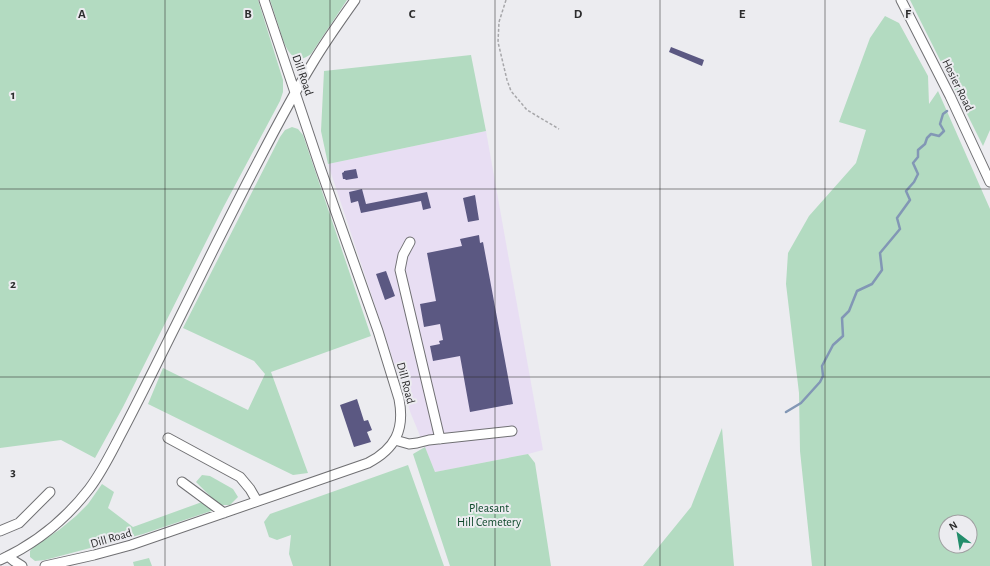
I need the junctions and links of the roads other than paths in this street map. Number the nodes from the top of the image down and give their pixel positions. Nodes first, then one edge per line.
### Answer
1 (264, 0) edge
2 (355, 0) edge
3 (902, 0) edge
4 (296, 92) junction
5 (990, 182) edge
6 (410, 242) dead end
7 (512, 431) dead end
8 (168, 438) dead end
9 (440, 439) junction
10 (395, 440) junction
11 (182, 482) dead end
12 (50, 492) dead end
13 (257, 501) junction
14 (224, 513) junction
15 (0, 531) edge
16 (4, 558) edge
17 (22, 566) edge
18 (44, 566) edge

1 - 4 street, Dill Road
2 - 4 street
3 - 5 street, Hosier Road
4 - 10 street, Dill Road
4 - 16 street
6 - 9 street
7 - 9 street
8 - 13 street
9 - 10 street
10 - 13 street, Dill Road
11 - 14 street
12 - 15 street
13 - 14 street, Dill Road
14 - 18 street, Dill Road
16 - 17 street

